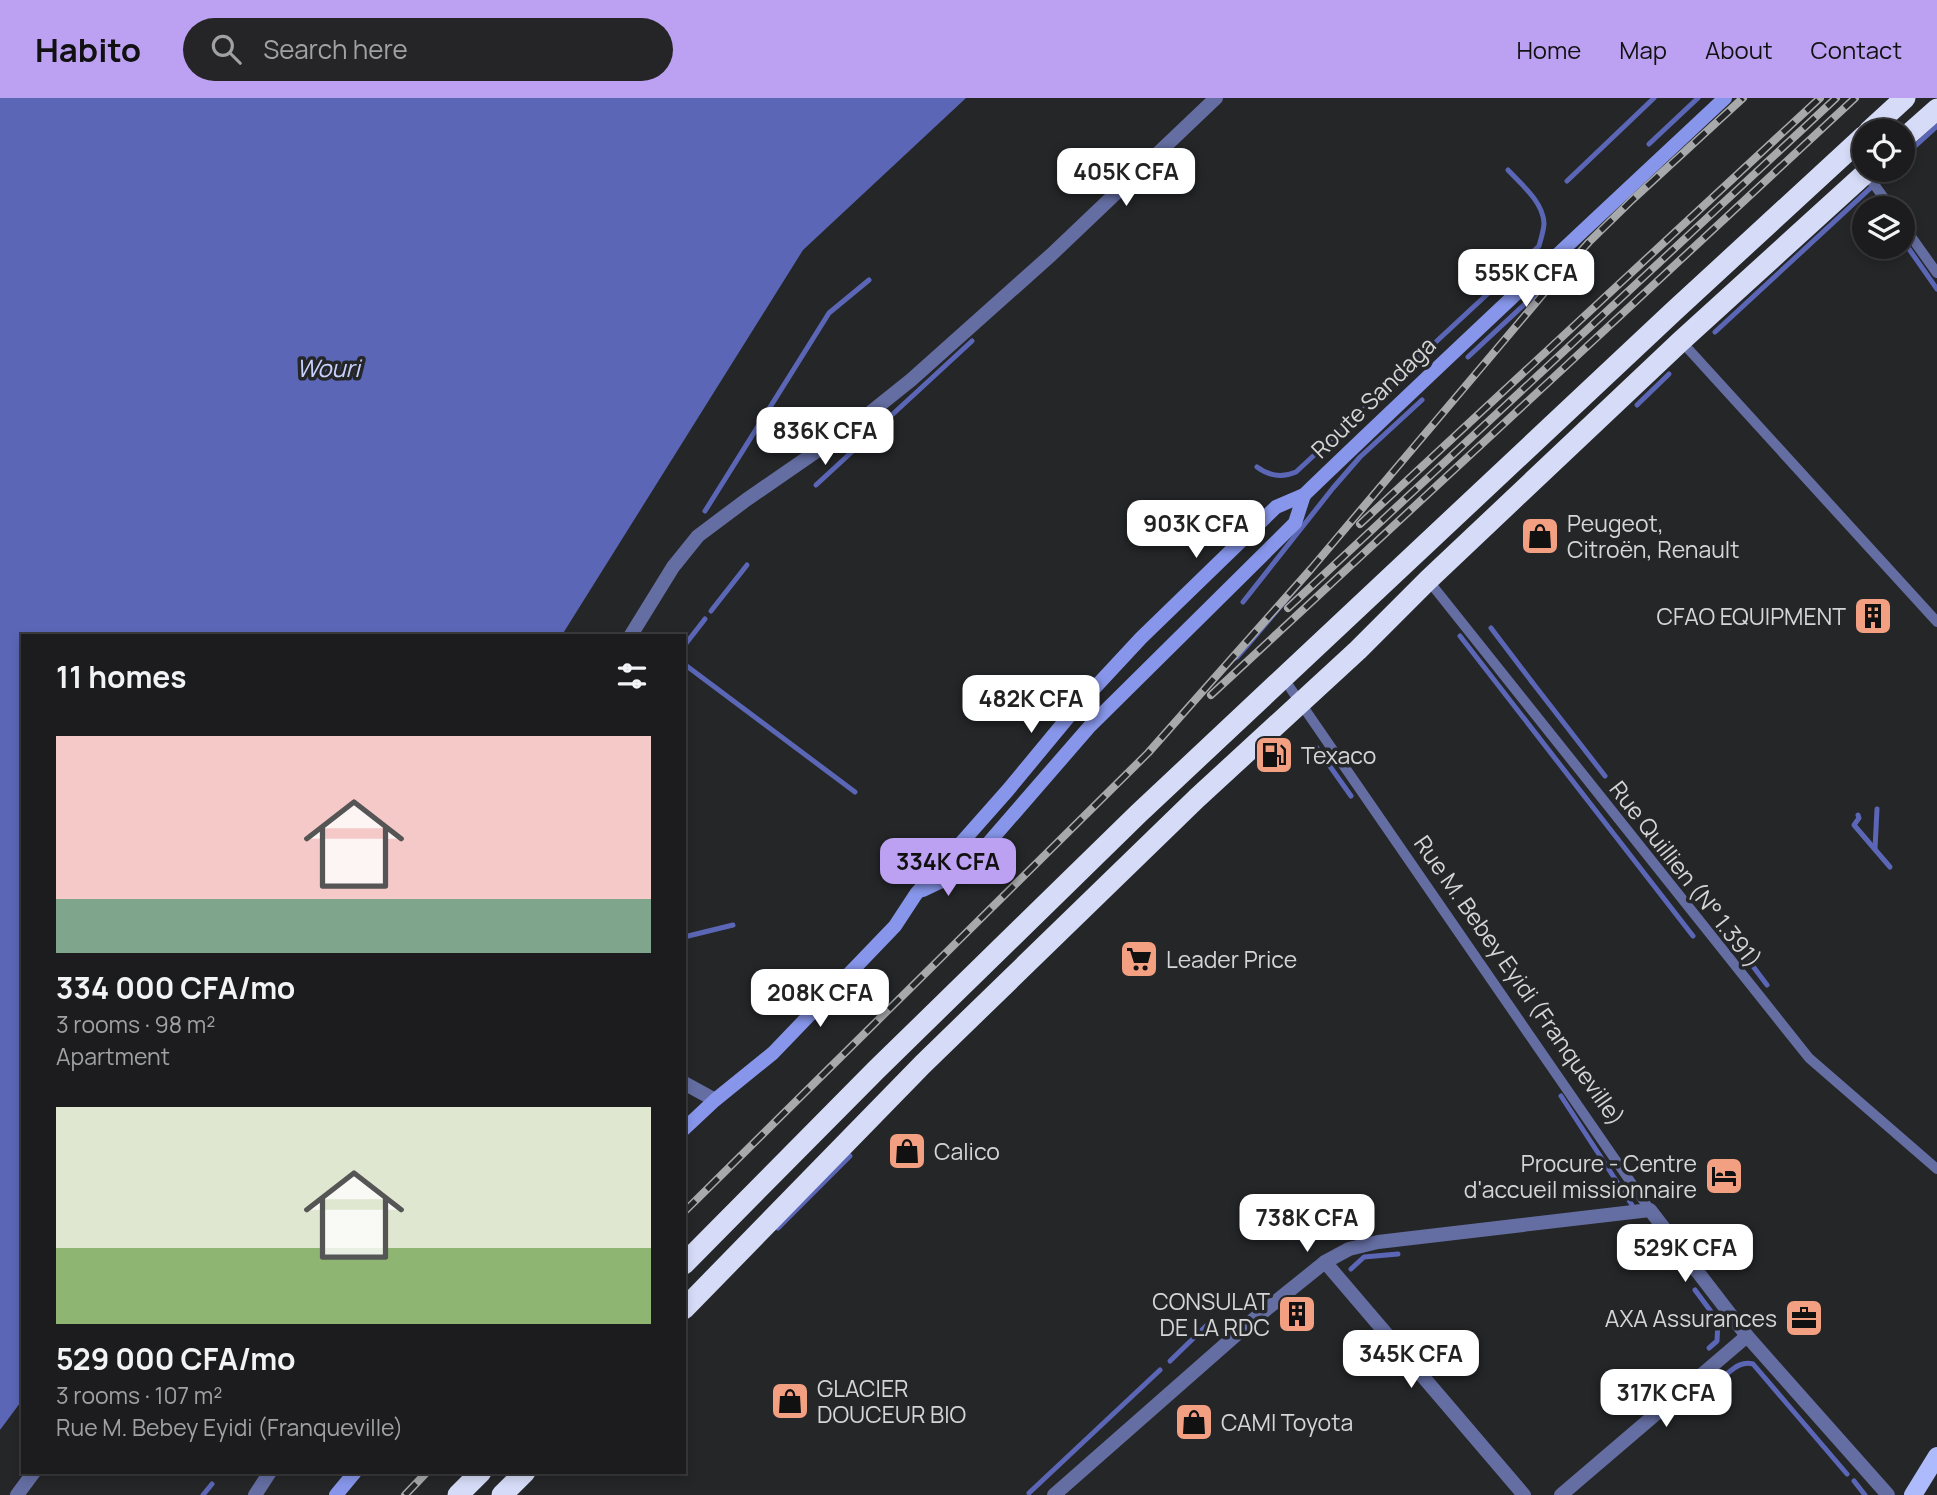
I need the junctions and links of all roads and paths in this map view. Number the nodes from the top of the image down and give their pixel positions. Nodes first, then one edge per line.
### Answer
1 (1216, 98) edge
2 (1725, 98) edge
3 (1905, 98) edge
4 (1937, 109) edge
5 (1882, 119) edge
6 (1915, 128) edge
7 (1852, 147) edge
8 (1855, 182) edge
9 (1915, 242) edge
10 (1937, 273) edge
11 (1681, 341) junction
12 (1304, 495) junction
13 (1428, 580) junction
14 (1937, 622) edge
15 (632, 634) edge
16 (1283, 678) junction
17 (1301, 703) junction
18 (1009, 790) junction
19 (1022, 803) junction
20 (950, 858) junction
21 (965, 870) junction
22 (916, 894) junction
23 (686, 1084) edge
24 (715, 1100) junction
25 (686, 1127) edge
26 (1937, 1169) edge
27 (1650, 1210) junction
28 (686, 1262) edge
29 (1325, 1262) junction
30 (686, 1307) edge
31 (1747, 1336) junction
32 (1937, 1455) edge
33 (32, 1474) edge
34 (269, 1474) edge
35 (353, 1474) edge
36 (479, 1474) edge
37 (523, 1474) edge
38 (16, 1495) edge
39 (255, 1495) edge
40 (336, 1495) edge
41 (458, 1495) edge
42 (502, 1495) edge
43 (1054, 1495) edge
44 (1524, 1495) edge
45 (1561, 1495) edge
46 (1888, 1495) edge
47 (1913, 1495) edge

1 - 15 street
2 - 12 street, Route Sandaga
3 - 5 highway
4 - 6 highway
7 - 16 highway
8 - 11 highway
9 - 10 lane
11 - 13 highway
11 - 14 lane
12 - 18 street, Route Sandaga
12 - 19 street
13 - 17 highway
13 - 26 lane, Rue Quillien (N° 1.391)
16 - 17 lane, Rue M. Bebey Eyidi (Franqueville)
16 - 28 highway
17 - 27 lane, Rue M. Bebey Eyidi (Franqueville)
17 - 30 highway
18 - 19 street
18 - 20 street, Route Sandaga
19 - 21 street
20 - 21 street
20 - 22 street, Route Sandaga
21 - 22 street
22 - 24 street, Route Sandaga
23 - 24 street
24 - 25 street, Route Sandaga
27 - 29 street
27 - 31 street, Rue M. Bebey Eyidi (Franqueville)
29 - 43 street
29 - 44 street
31 - 45 street
31 - 46 street, Rue M. Bebey Eyidi (Franqueville)
32 - 47 main road
33 - 38 street
34 - 39 street
35 - 40 street
36 - 41 highway
37 - 42 highway

